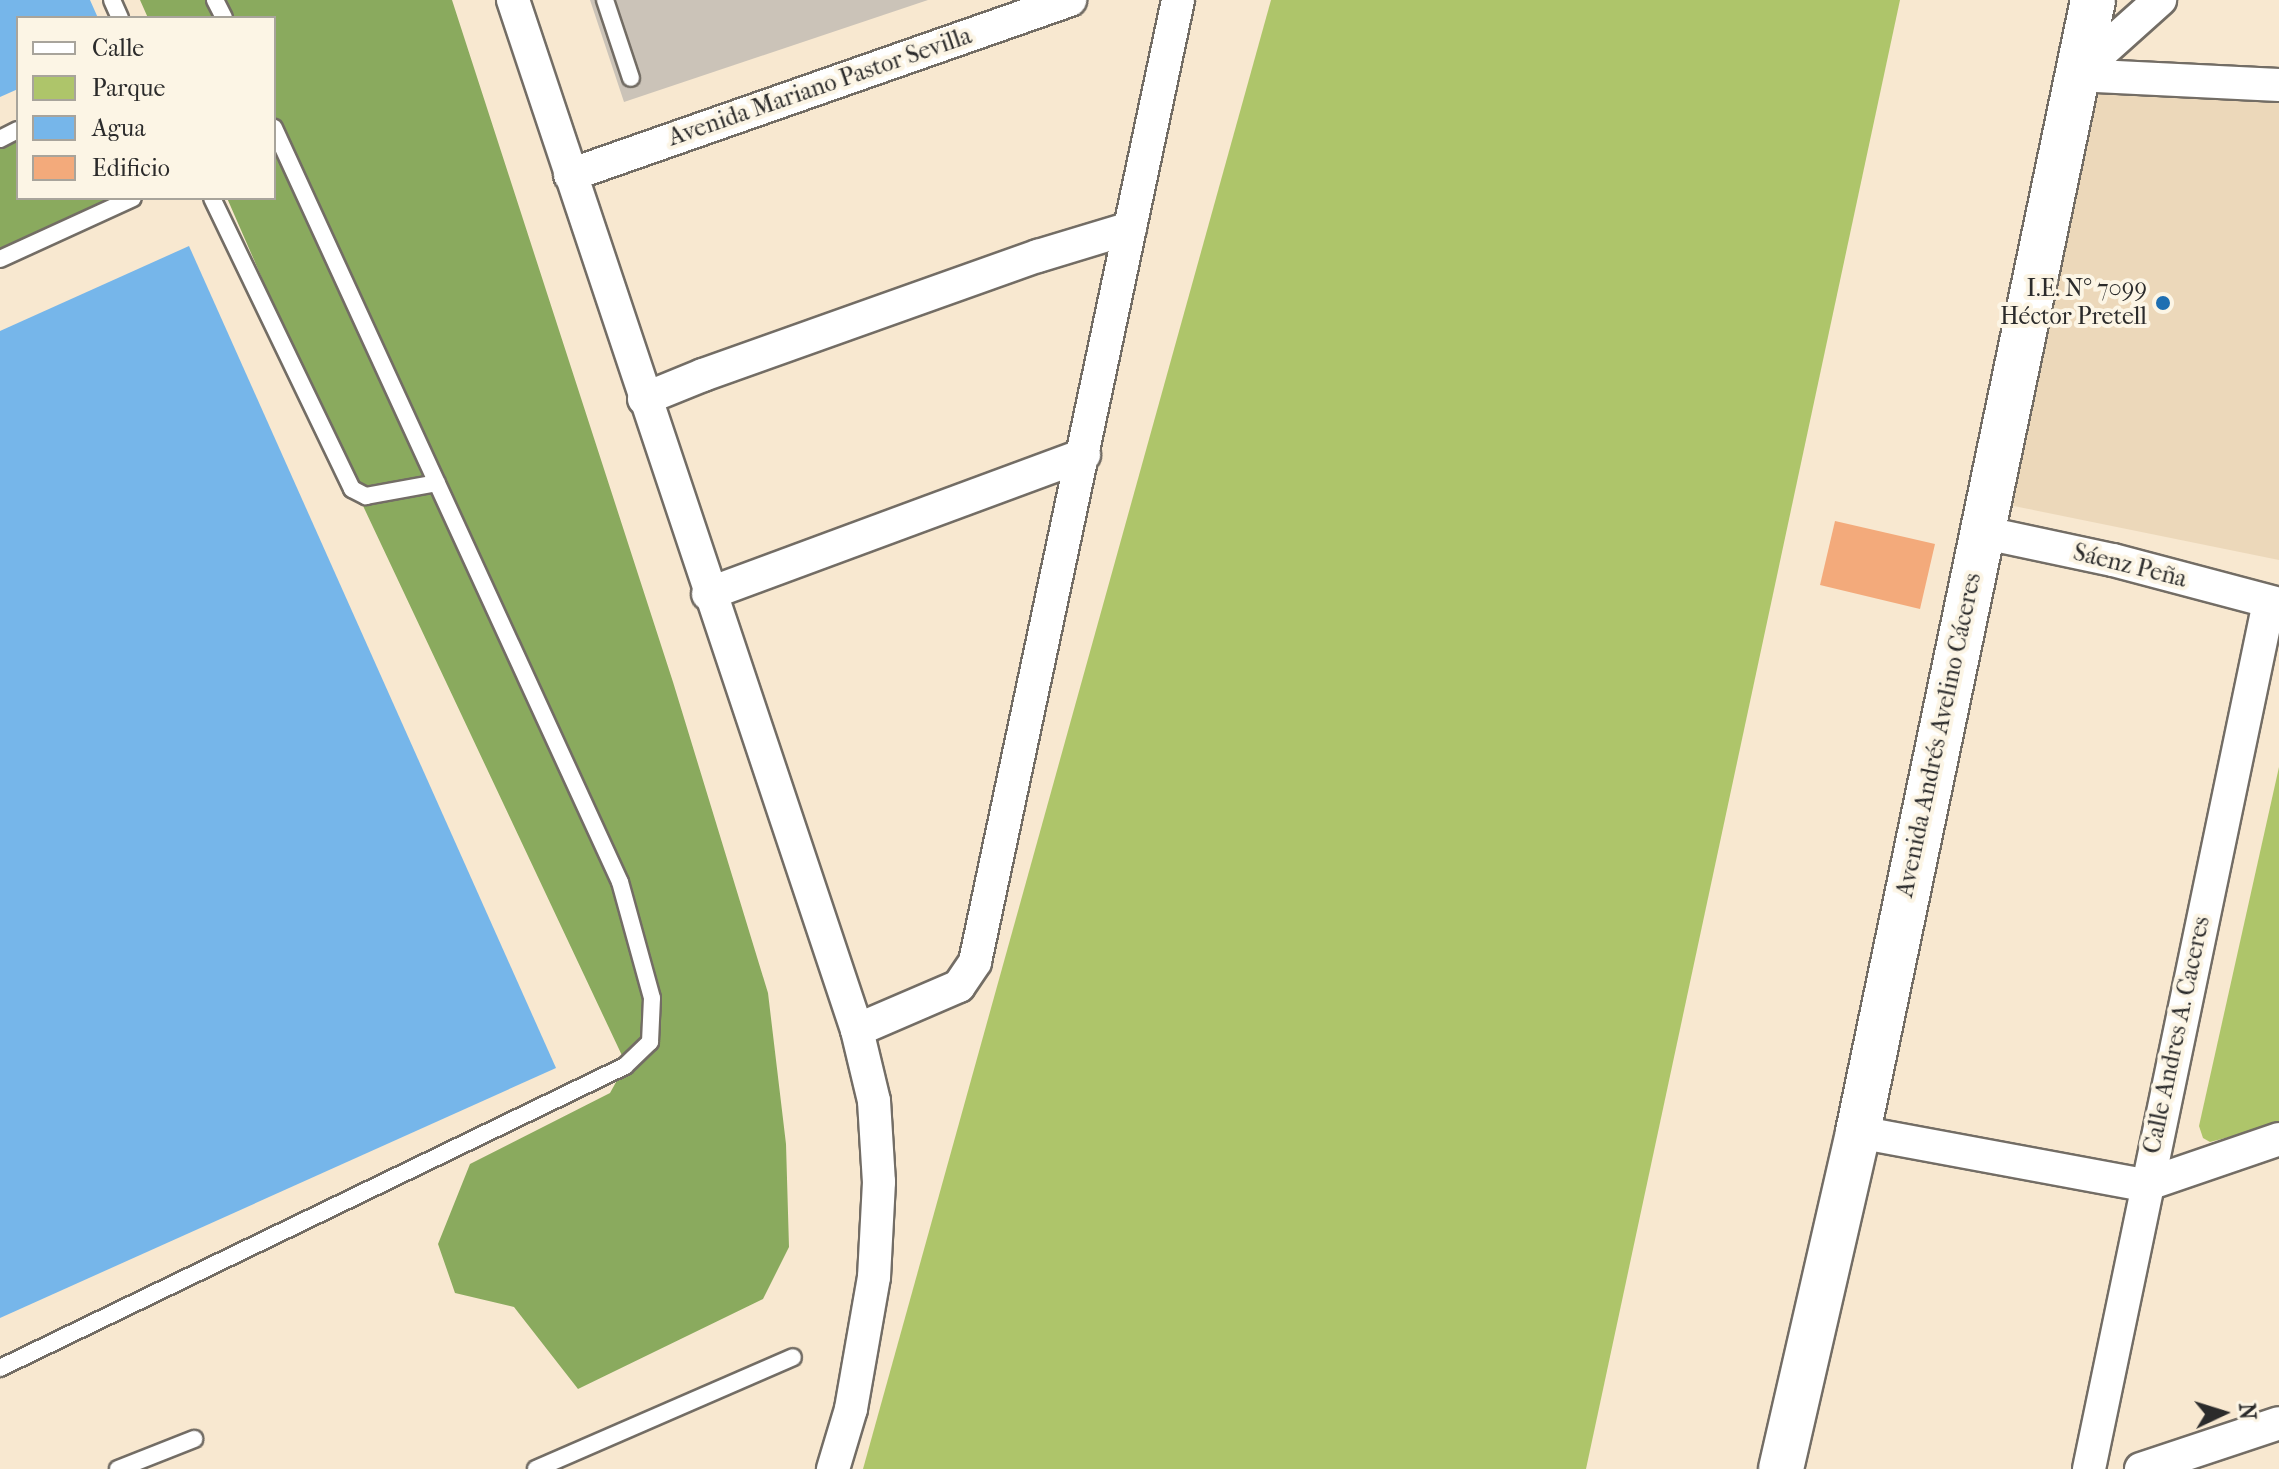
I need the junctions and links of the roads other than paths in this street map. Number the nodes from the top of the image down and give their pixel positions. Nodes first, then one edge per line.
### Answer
1 (513, 0) edge
2 (605, 0) edge
3 (1070, 0) edge
4 (1178, 0) edge
5 (2093, 0) edge
6 (2160, 0) edge
7 (2076, 75) junction
8 (631, 78) dead end
9 (2279, 85) edge
10 (276, 132) edge
11 (570, 175) junction
12 (129, 200) edge
13 (213, 200) edge
14 (1130, 228) junction
15 (0, 259) edge
16 (644, 399) junction
17 (1084, 455) junction
18 (437, 483) junction
19 (1981, 532) junction
20 (708, 594) junction
21 (2274, 603) edge
22 (2279, 634) edge
23 (857, 1030) junction
24 (1858, 1132) junction
25 (2279, 1139) edge
26 (2145, 1185) junction
27 (793, 1357) dead end
28 (0, 1368) edge
29 (2279, 1423) edge
30 (194, 1439) dead end
31 (118, 1469) edge
32 (536, 1469) edge
33 (833, 1469) edge
34 (1781, 1469) edge
35 (2089, 1469) edge
36 (2141, 1469) edge

1 - 11 street
2 - 8 lane
3 - 11 street, Avenida Mariano Pastor Sevilla
4 - 14 street
5 - 7 street, Avenida Andrés Avelino Cáceres
6 - 7 street
7 - 9 street
7 - 19 street, Avenida Andrés Avelino Cáceres
10 - 18 lane
11 - 16 street
12 - 15 lane
13 - 18 lane
14 - 16 street
14 - 17 street
16 - 20 street
17 - 20 street
17 - 23 street
18 - 28 lane
19 - 21 street, Sáenz Peña
19 - 24 street, Avenida Andrés Avelino Cáceres
20 - 23 street
21 - 22 street
21 - 26 street, Calle Andres A. Caceres
23 - 33 street
24 - 26 street
24 - 34 street, Avenida Andrés Avelino Cáceres
25 - 26 street
26 - 35 street, Calle Andres A. Caceres
27 - 32 lane
29 - 36 street
30 - 31 lane

